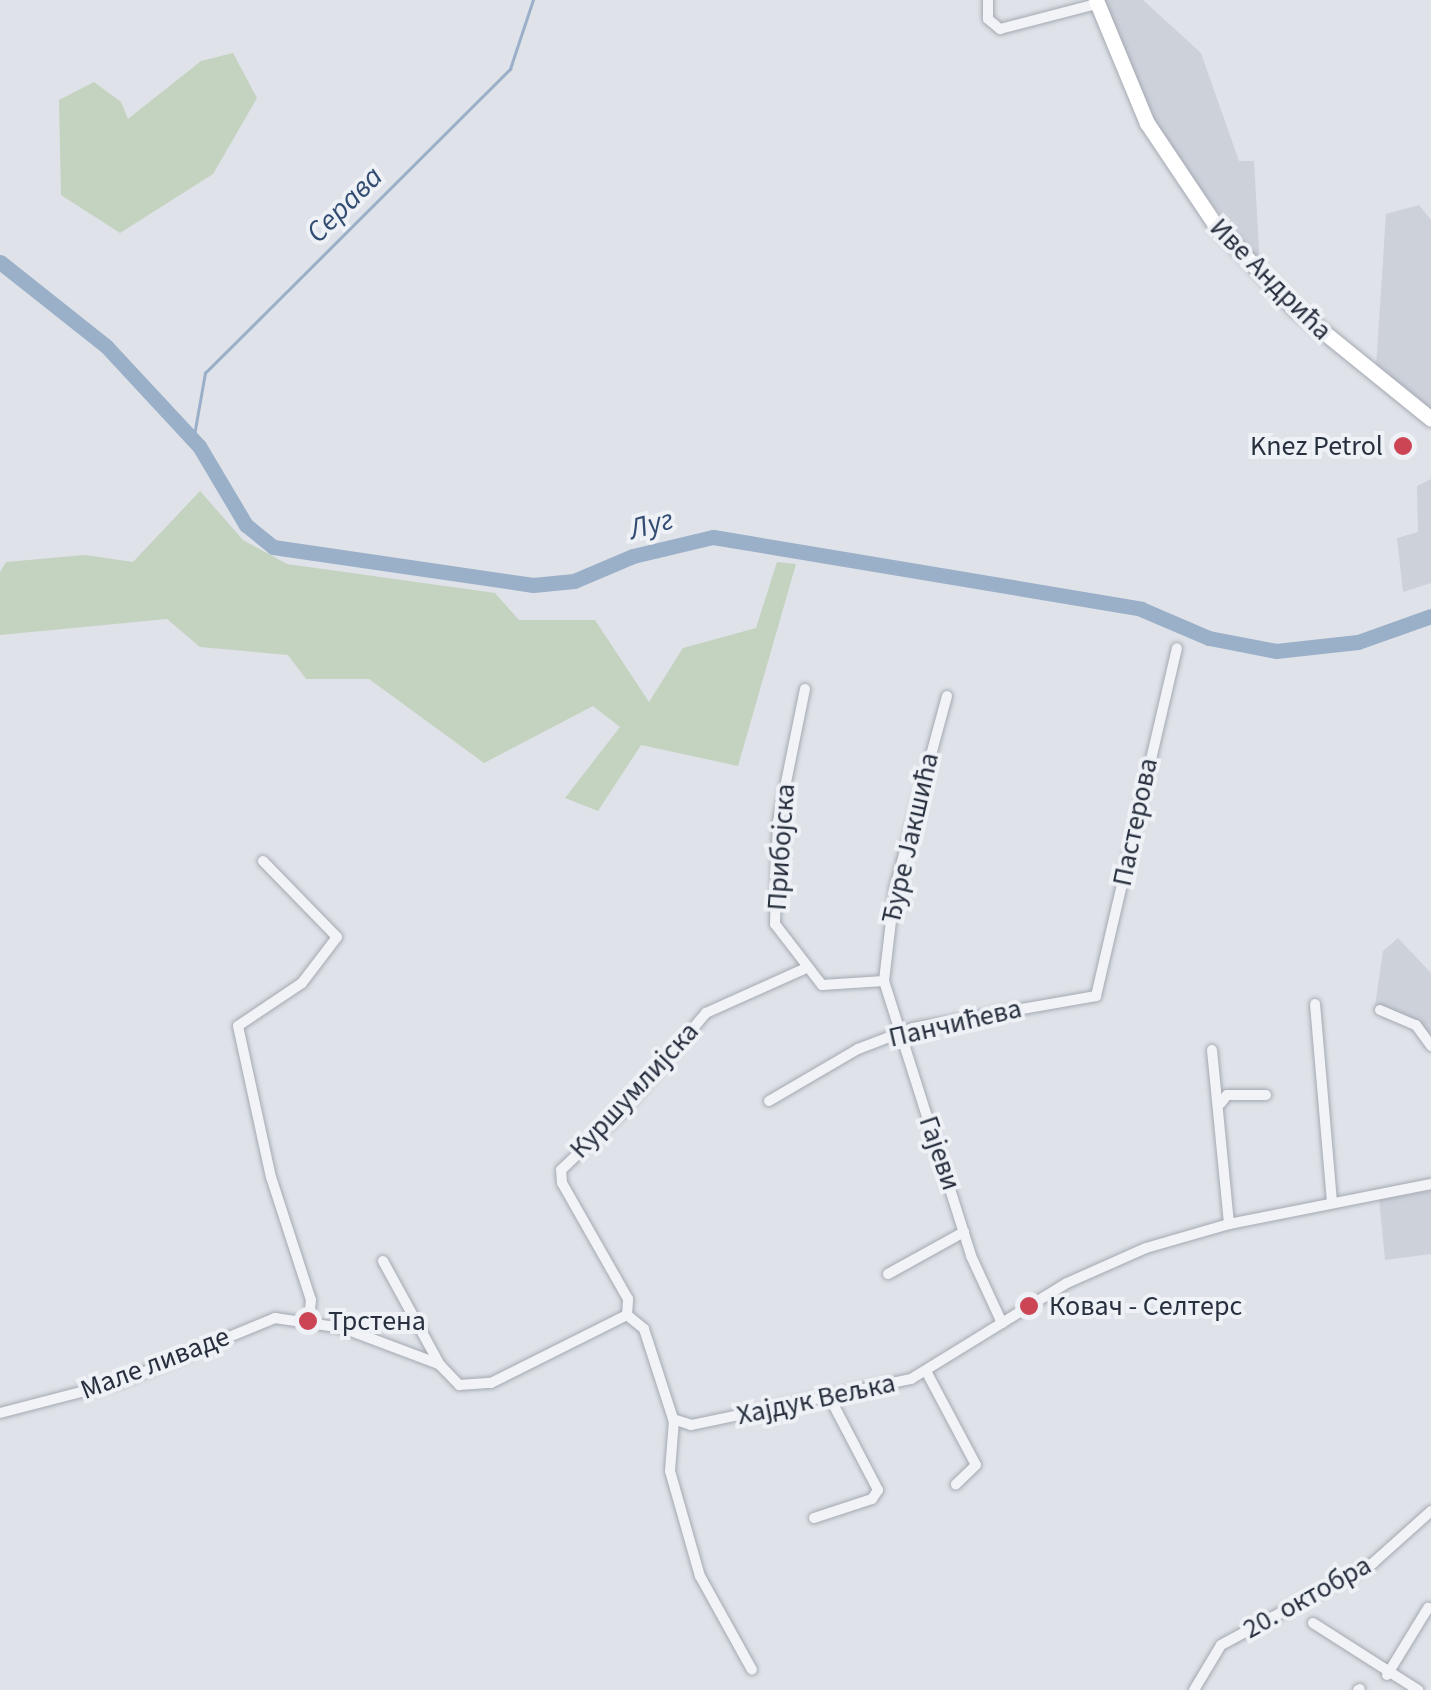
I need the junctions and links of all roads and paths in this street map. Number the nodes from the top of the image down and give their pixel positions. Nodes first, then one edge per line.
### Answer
1 (988, 0) edge
2 (1097, 2) edge
3 (1431, 419) edge
4 (1176, 648) dead end
5 (805, 690) dead end
6 (947, 696) dead end
7 (263, 861) dead end
8 (804, 968) junction
9 (884, 981) junction
10 (1096, 996) joint
11 (1315, 1004) dead end
12 (1380, 1010) dead end
13 (900, 1034) junction
14 (1431, 1046) edge
15 (1212, 1050) dead end
16 (1266, 1095) dead end
17 (769, 1101) dead end
18 (1220, 1104) junction
19 (1431, 1184) edge
20 (1332, 1201) junction
21 (1229, 1224) junction
22 (964, 1232) junction
23 (384, 1261) dead end
24 (888, 1274) dead end
25 (627, 1316) junction
26 (310, 1320) junction
27 (1002, 1324) junction
28 (440, 1365) junction
29 (926, 1372) junction
30 (831, 1400) junction
31 (0, 1413) edge
32 (674, 1420) junction
33 (956, 1484) dead end
34 (1431, 1511) edge
35 (814, 1518) dead end
36 (1428, 1608) dead end
37 (1313, 1623) dead end
38 (752, 1670) dead end
39 (1387, 1675) junction
40 (1194, 1690) edge
41 (1418, 1690) edge

1 - 2 street
2 - 3 main road, Иве Андрића
4 - 10 street, Пастерова
5 - 8 street, Прибојска
6 - 9 street, Ђуре Јакшића
7 - 26 street
8 - 9 street
8 - 25 street, Куршумлијска
9 - 13 street, Гајеви
10 - 13 street, Панчићева
11 - 20 street
12 - 14 street
13 - 17 street, Панчићева
13 - 22 street, Гајеви
15 - 18 street
16 - 18 street
18 - 21 street
19 - 20 street, Хајдук Вељка
20 - 21 street, Хајдук Вељка
21 - 27 street, Хајдук Вељка
22 - 24 street
22 - 27 street, Гајеви
23 - 28 street
25 - 28 street
25 - 32 street
26 - 28 street
26 - 31 street, Мале ливаде
27 - 29 street, Хајдук Вељка
29 - 30 street, Хајдук Вељка
29 - 33 street
30 - 32 street, Хајдук Вељка
30 - 35 street
32 - 38 street
34 - 40 street, 20. октобра
36 - 39 street
37 - 39 street
39 - 41 street

